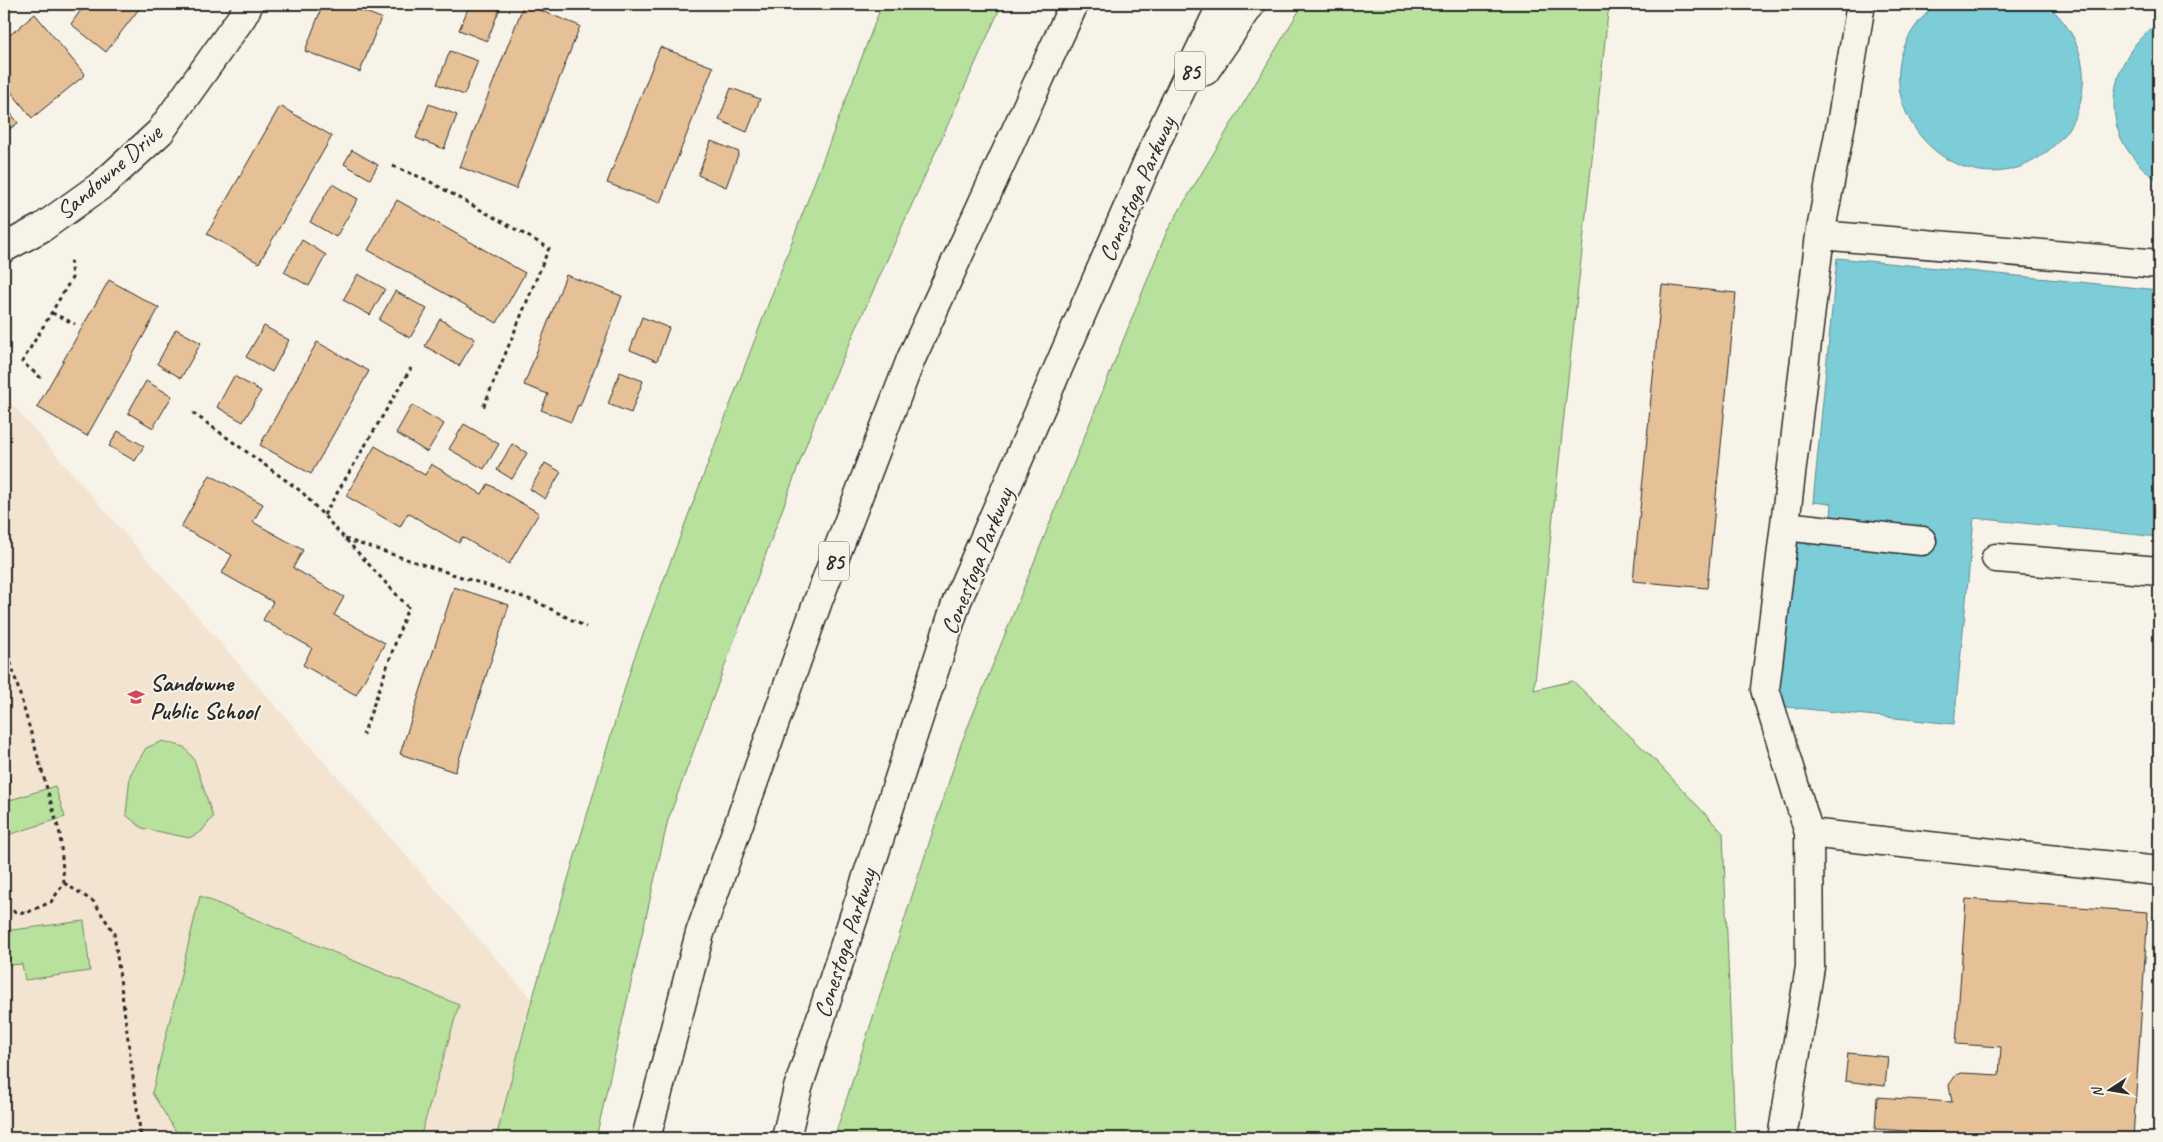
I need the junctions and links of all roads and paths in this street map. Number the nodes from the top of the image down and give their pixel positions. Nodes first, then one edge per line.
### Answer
1 (248, 4) edge
2 (1074, 4) edge
3 (1222, 4) edge
4 (1251, 4) edge
5 (1861, 4) edge
6 (1158, 138) junction
7 (392, 166) dead end
8 (1820, 235) junction
9 (4, 248) edge
10 (70, 257) dead end
11 (2159, 264) edge
12 (52, 313) junction
13 (75, 324) dead end
14 (411, 368) dead end
15 (41, 378) dead end
16 (483, 408) dead end
17 (193, 413) dead end
18 (324, 516) junction
19 (1785, 526) junction
20 (345, 538) junction
21 (1922, 541) dead end
22 (1996, 558) dead end
23 (2159, 571) edge
24 (586, 627) dead end
25 (4, 640) edge
26 (363, 735) dead end
27 (1809, 833) junction
28 (2159, 871) edge
29 (64, 883) junction
30 (4, 910) edge
31 (141, 1138) edge
32 (646, 1138) edge
33 (786, 1138) edge
34 (1782, 1138) edge

1 - 9 main road, Sandowne Drive
2 - 32 main road, 85
3 - 6 main road, Conestoga Parkway / 85
4 - 6 main road
5 - 8 main road
6 - 33 main road, Conestoga Parkway / 85
7 - 16 path
8 - 11 main road
8 - 19 main road
10 - 12 path
12 - 13 path
12 - 15 path
14 - 18 path
17 - 18 path
18 - 20 path
19 - 21 main road
19 - 27 main road
20 - 24 path
20 - 26 path
22 - 23 main road
25 - 29 path
27 - 28 main road
27 - 34 main road
29 - 30 path
29 - 31 path

